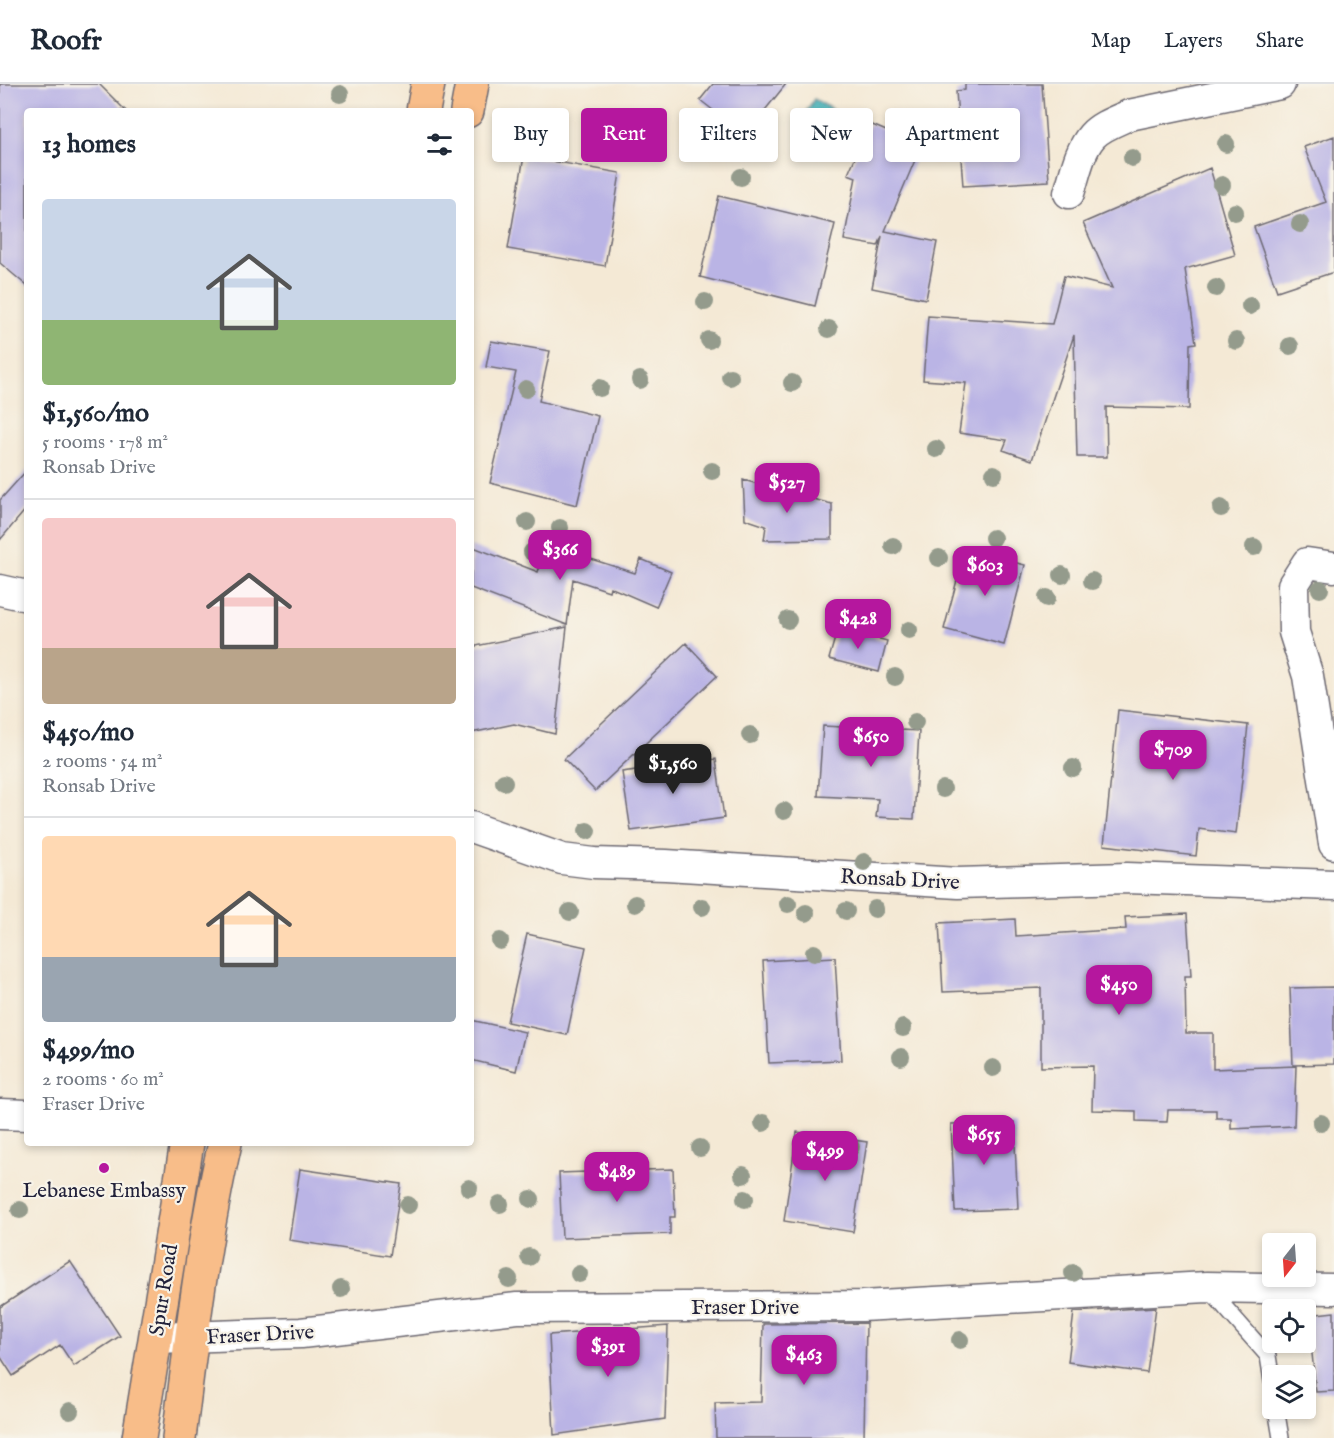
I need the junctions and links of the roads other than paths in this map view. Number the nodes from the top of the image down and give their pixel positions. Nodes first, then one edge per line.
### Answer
1 (428, 84) edge
2 (472, 84) edge
3 (1280, 84) edge
4 (424, 108) edge
5 (468, 108) edge
6 (1069, 193) dead end
7 (1334, 567) edge
8 (0, 590) edge
9 (24, 595) edge
10 (474, 828) edge
11 (1334, 844) edge
12 (1334, 885) edge
13 (0, 1114) edge
14 (24, 1115) edge
15 (224, 1146) edge
16 (184, 1156) edge
17 (217, 1177) junction
18 (1207, 1287) junction
19 (1334, 1289) edge
20 (156, 1338) junction
21 (191, 1338) junction
22 (1269, 1365) edge
23 (1278, 1419) edge
24 (139, 1438) edge
25 (178, 1438) edge
26 (1281, 1438) edge

1 - 4 main road
2 - 5 main road
3 - 6 street
7 - 11 street
8 - 9 street
10 - 12 street, Ronsab Drive
13 - 14 street
15 - 17 main road, Spur Road
16 - 17 main road
16 - 20 main road, Spur Road
17 - 21 main road, Spur Road
18 - 19 street, Fraser Drive
18 - 21 street, Fraser Drive
18 - 22 lane
20 - 21 street, Fraser Drive
20 - 24 main road, Spur Road
21 - 25 main road, Spur Road
23 - 26 lane

